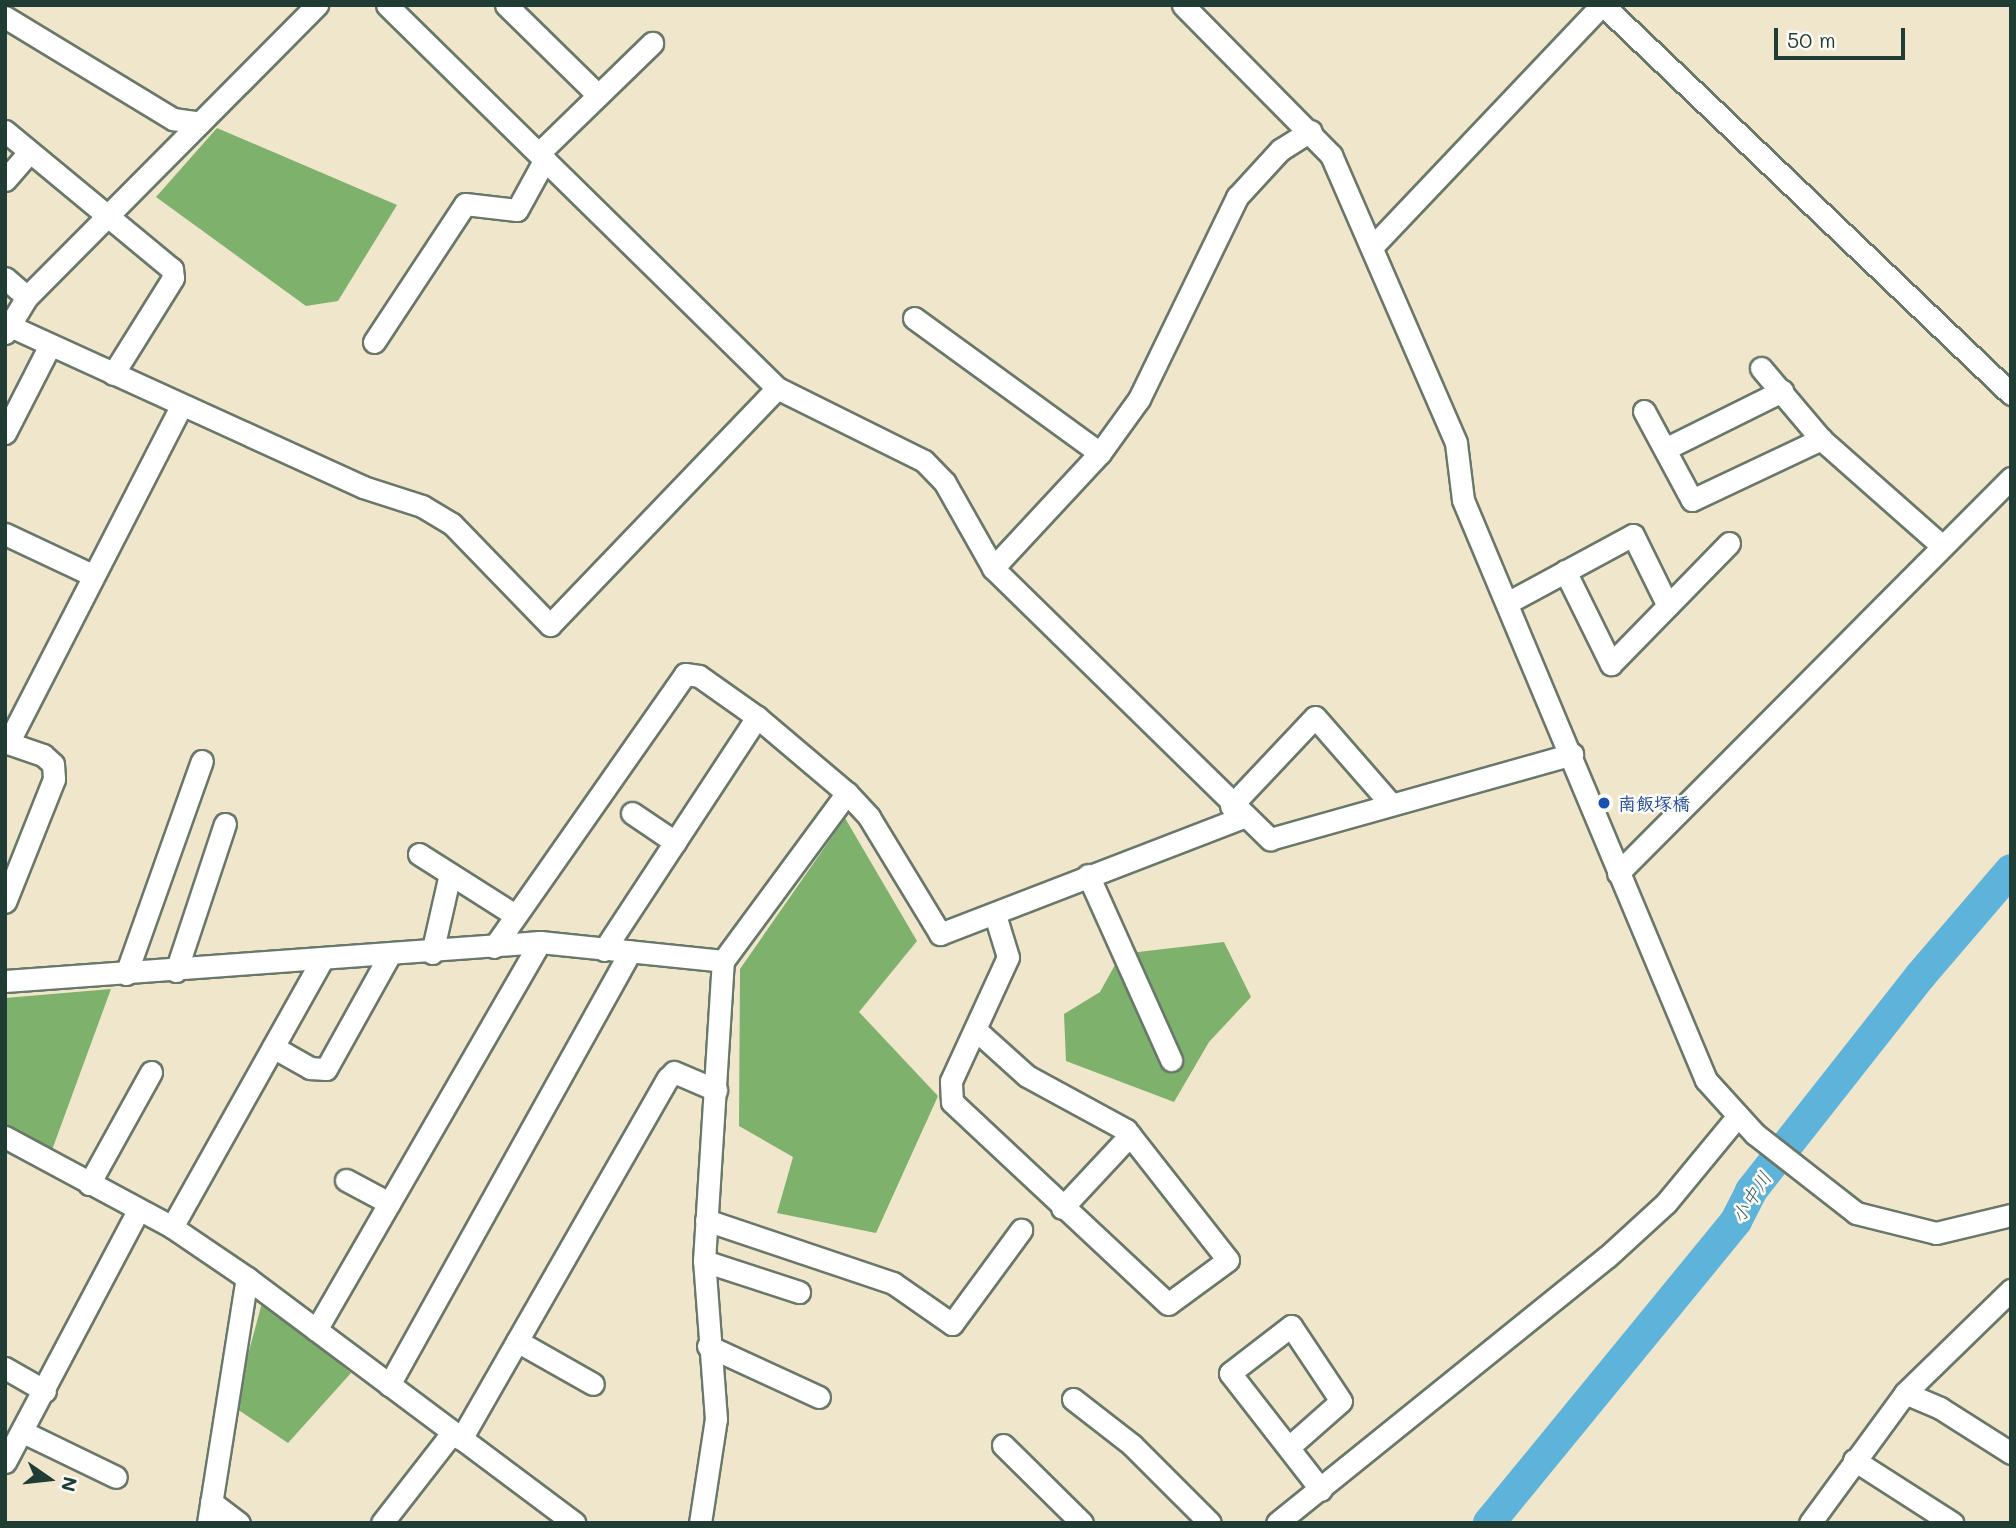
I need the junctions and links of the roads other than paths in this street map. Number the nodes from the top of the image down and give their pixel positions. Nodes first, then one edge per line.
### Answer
1 (317, 5) edge
2 (387, 5) edge
3 (506, 5) edge
4 (1183, 5) edge
5 (1602, 5) edge
6 (5, 17) edge
7 (652, 43) dead end
8 (598, 95) junction
9 (200, 123) junction
10 (5, 131) edge
11 (1310, 131) junction
12 (29, 152) junction
13 (542, 156) junction
14 (5, 180) edge
15 (107, 217) junction
16 (1373, 246) junction
17 (5, 278) edge
18 (27, 297) junction
19 (914, 318) dead end
20 (8, 329) edge
21 (374, 342) dead end
22 (50, 345) junction
23 (1761, 368) dead end
24 (113, 374) junction
25 (776, 388) junction
26 (1782, 391) junction
27 (2011, 394) edge
28 (181, 406) junction
29 (1644, 411) dead end
30 (5, 433) edge
31 (1821, 439) junction
32 (1665, 449) junction
33 (1100, 453) junction
34 (2011, 478) edge
35 (5, 534) edge
36 (1729, 543) dead end
37 (1941, 545) junction
38 (993, 569) junction
39 (1565, 572) junction
40 (92, 575) junction
41 (1507, 603) junction
42 (1668, 606) junction
43 (757, 717) junction
44 (7, 742) edge
45 (1572, 754) junction
46 (201, 761) dead end
47 (846, 793) junction
48 (1391, 804) junction
49 (1237, 812) junction
50 (632, 813) dead end
51 (225, 824) dead end
52 (676, 842) junction
53 (419, 854) dead end
54 (1618, 873) junction
55 (450, 874) junction
56 (1088, 875) junction
57 (5, 902) edge
58 (515, 915) junction
59 (995, 915) junction
60 (540, 942) junction
61 (494, 947) junction
62 (604, 950) junction
63 (630, 952) junction
64 (432, 953) junction
65 (390, 956) junction
66 (723, 961) junction
67 (320, 963) junction
68 (176, 971) junction
69 (127, 974) junction
70 (5, 981) edge
71 (977, 1031) junction
72 (273, 1047) junction
73 (1171, 1060) dead end
74 (151, 1072) dead end
75 (716, 1090) junction
76 (1737, 1117) junction
77 (1130, 1135) junction
78 (5, 1138) edge
79 (346, 1180) dead end
80 (89, 1184) junction
81 (389, 1203) junction
82 (1062, 1208) junction
83 (138, 1211) junction
84 (2011, 1215) edge
85 (706, 1220) junction
86 (172, 1227) junction
87 (1021, 1230) dead end
88 (704, 1261) junction
89 (247, 1278) junction
90 (2011, 1290) edge
91 (799, 1292) dead end
92 (316, 1330) junction
93 (517, 1340) junction
94 (708, 1346) junction
95 (5, 1368) edge
96 (593, 1384) dead end
97 (389, 1385) junction
98 (45, 1391) junction
99 (1905, 1393) junction
100 (819, 1397) dead end
101 (1073, 1399) dead end
102 (23, 1432) junction
103 (457, 1436) junction
104 (1003, 1445) dead end
105 (1289, 1447) junction
106 (2011, 1453) edge
107 (1854, 1460) junction
108 (5, 1462) edge
109 (116, 1478) dead end
110 (1321, 1490) junction
111 (209, 1512) edge
112 (239, 1523) edge
113 (382, 1523) edge
114 (574, 1523) edge
115 (700, 1523) edge
116 (1082, 1523) edge
117 (1210, 1523) edge
118 (1277, 1523) edge
119 (1810, 1523) edge
120 (1952, 1523) edge

1 - 9 street
2 - 13 street
3 - 8 street
4 - 11 street
5 - 16 street
5 - 27 street
6 - 9 street
7 - 8 street
8 - 13 street
9 - 15 street
10 - 12 street
11 - 16 street
11 - 33 street
12 - 14 street
12 - 15 street
13 - 21 street
13 - 25 street
15 - 18 street
15 - 24 street
16 - 41 street
17 - 18 street
18 - 20 street
19 - 33 street
20 - 22 street
22 - 24 street
22 - 30 street
23 - 26 street
24 - 28 street
25 - 28 street
25 - 38 street
26 - 31 street
26 - 32 street
28 - 40 street
29 - 32 street
31 - 32 street
31 - 37 street
33 - 38 street
34 - 37 street
35 - 40 street
36 - 42 street
37 - 54 street
38 - 49 street
39 - 41 street
39 - 42 street
39 - 42 street
40 - 44 street
41 - 45 street
43 - 47 street
43 - 52 street
43 - 58 street
44 - 57 street
45 - 48 street
45 - 54 street
46 - 69 street
47 - 59 street
47 - 66 street
48 - 49 street
48 - 49 street
49 - 56 street
50 - 52 street
51 - 68 street
52 - 62 street
53 - 55 street
54 - 76 street
55 - 58 street
55 - 64 street
56 - 59 street
56 - 73 street
58 - 61 street
59 - 71 street
60 - 61 street
60 - 62 street
60 - 81 street
61 - 64 street
62 - 63 street
63 - 66 street
63 - 97 street
64 - 65 street
65 - 67 street
65 - 72 street
66 - 75 street
67 - 68 street
67 - 72 street
68 - 69 street
69 - 70 street
71 - 77 street
71 - 82 street
72 - 86 street
74 - 80 street
75 - 85 street
75 - 93 street
76 - 84 street
76 - 110 street
77 - 82 street
77 - 82 street
78 - 80 street
79 - 81 street
80 - 83 street
81 - 92 street
83 - 86 street
83 - 98 street
85 - 87 street
85 - 88 street
86 - 89 street
88 - 91 street
88 - 94 street
89 - 92 street
89 - 111 street
90 - 99 street
92 - 97 street
93 - 96 street
93 - 103 street
94 - 100 street
94 - 115 street
95 - 98 street
97 - 103 street
98 - 102 street
99 - 106 street
99 - 107 street
101 - 117 street
102 - 108 street
102 - 109 street
103 - 113 street
103 - 114 street
104 - 116 street
105 - 105 street
105 - 110 street
107 - 119 street
107 - 120 street
110 - 118 street
111 - 112 street

